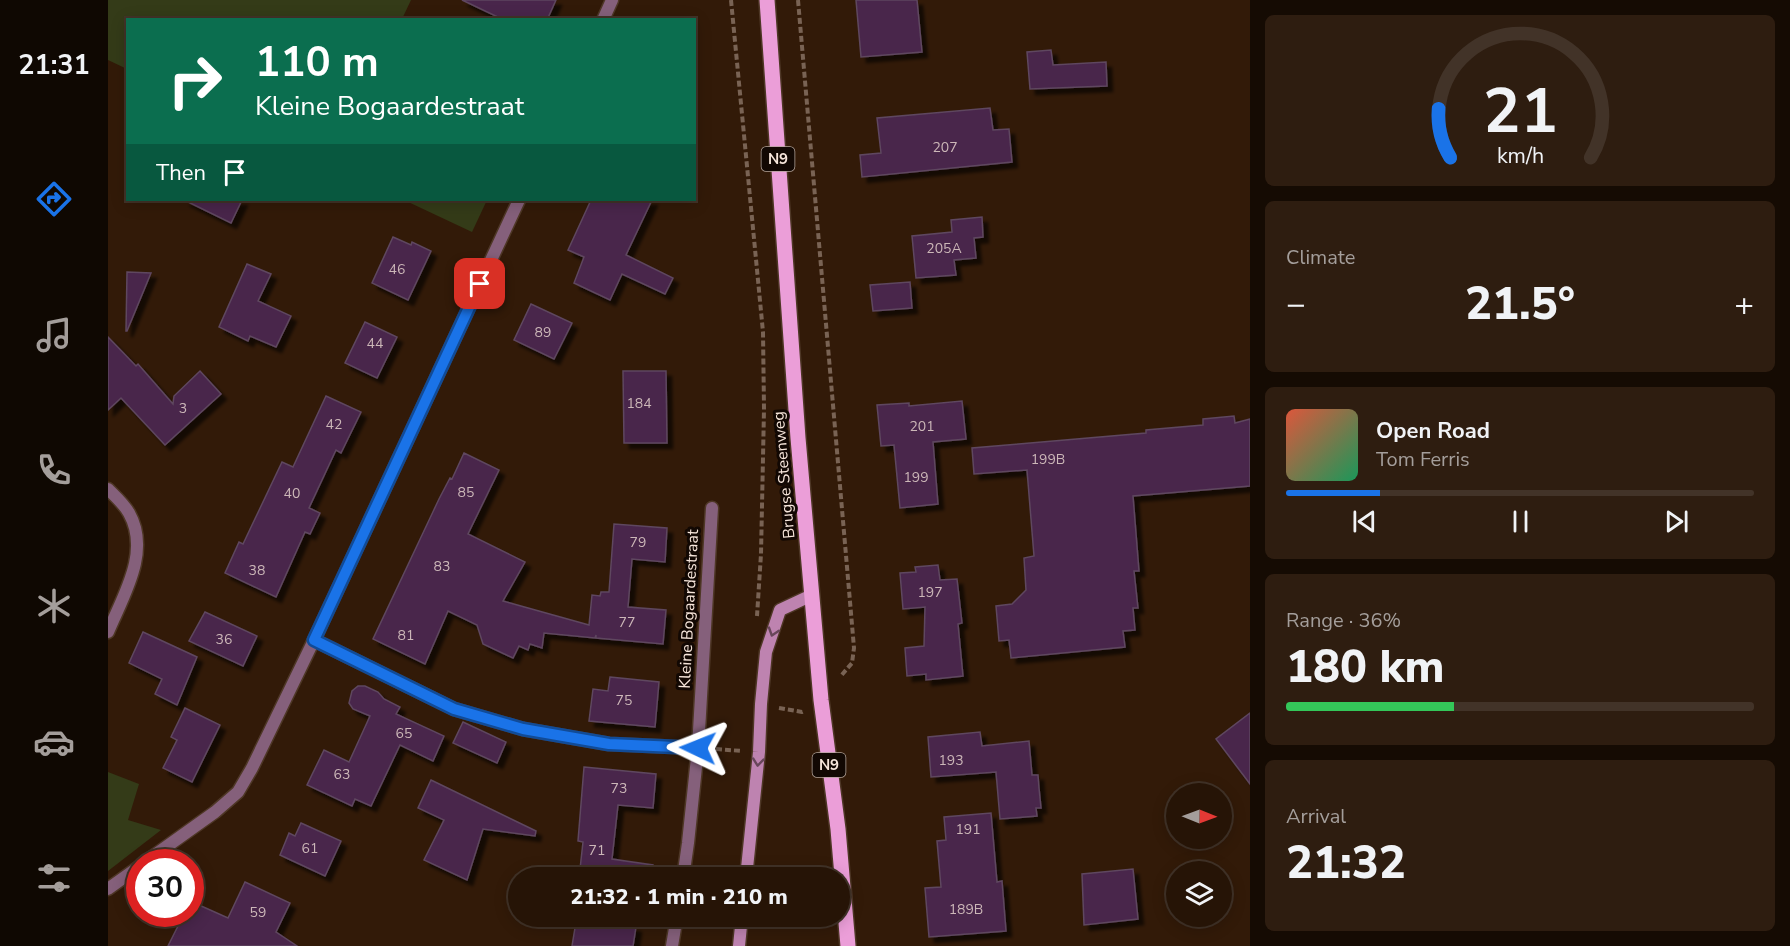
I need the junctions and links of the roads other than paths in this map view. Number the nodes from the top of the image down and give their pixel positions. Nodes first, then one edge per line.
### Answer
1 (612, 0) edge
2 (767, 0) edge
3 (604, 18) edge
4 (519, 201) edge
5 (108, 489) edge
6 (712, 508) dead end
7 (812, 595) junction
8 (108, 632) edge
9 (314, 640) junction
10 (698, 748) junction
11 (163, 849) edge
12 (685, 867) edge
13 (747, 867) edge
14 (126, 876) edge
15 (108, 889) edge
16 (675, 927) edge
17 (741, 927) edge
18 (672, 946) edge
19 (739, 946) edge
20 (848, 946) edge

1 - 3 street
2 - 7 main road, Brugse Steenweg / N9
4 - 9 street
5 - 8 street
6 - 10 street, Kleine Bogaardestraat
7 -> 13 main road
7 - 20 main road, Brugse Steenweg / N9
9 - 10 street
9 - 11 street
10 - 12 street, Kleine Bogaardestraat
14 - 15 street
16 - 18 street
17 - 19 main road

